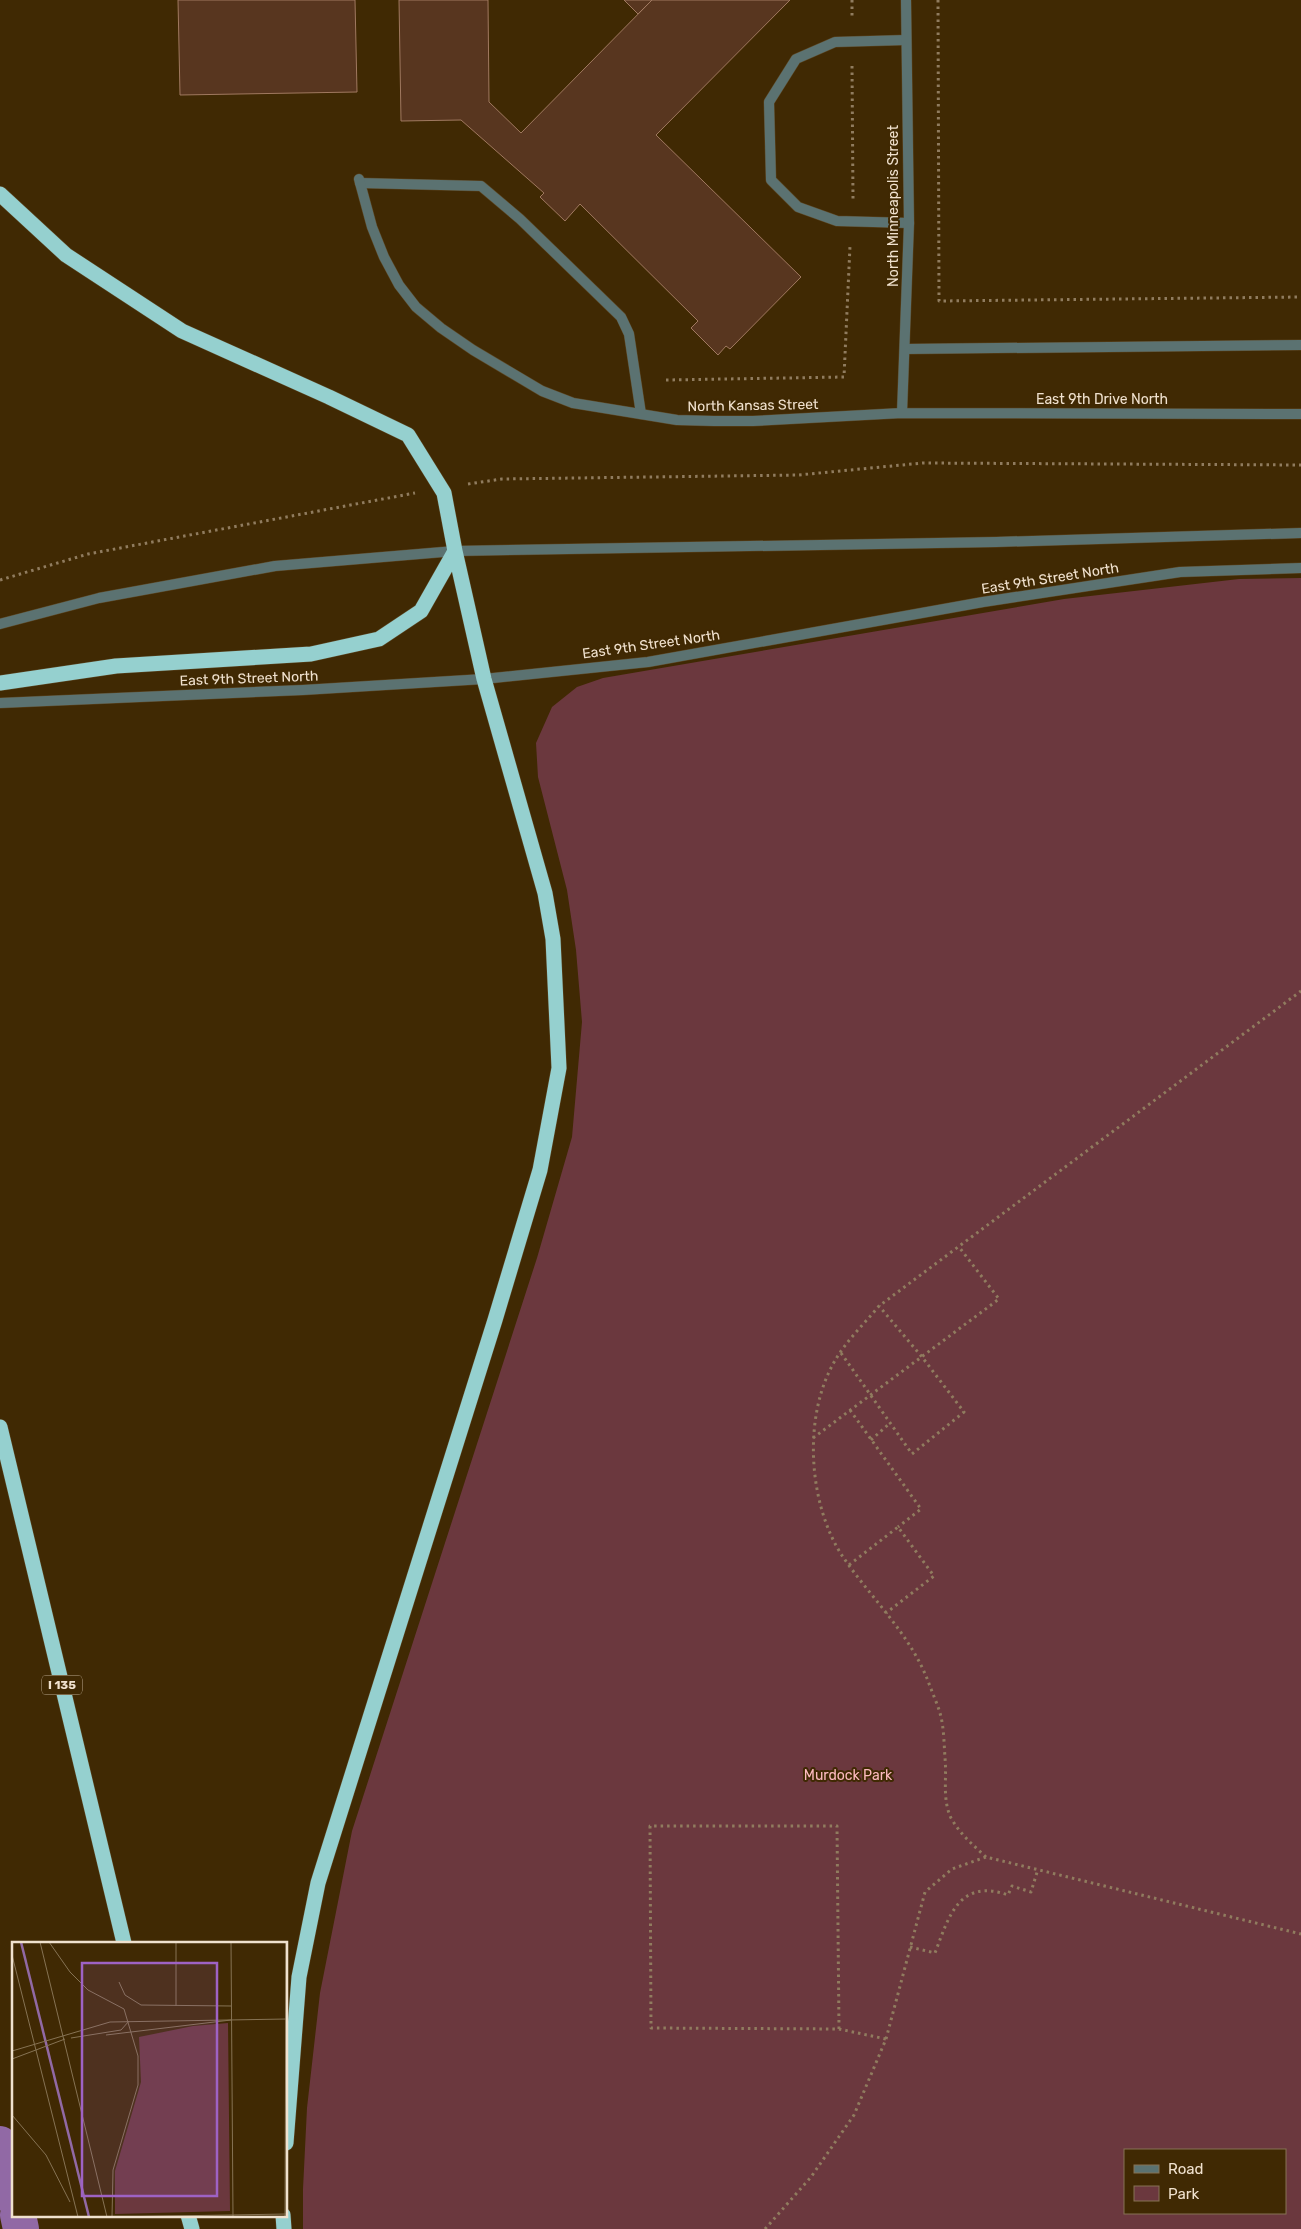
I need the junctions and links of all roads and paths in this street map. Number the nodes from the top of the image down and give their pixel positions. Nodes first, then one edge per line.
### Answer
1 (852, 0) edge
2 (906, 0) edge
3 (938, 0) edge
4 (906, 40) junction
5 (852, 42) junction
6 (0, 194) edge
7 (852, 221) junction
8 (909, 222) junction
9 (1301, 297) edge
10 (1301, 345) edge
11 (905, 349) junction
12 (666, 380) dead end
13 (902, 412) junction
14 (641, 414) junction
15 (1301, 414) edge
16 (1301, 465) edge
17 (442, 488) junction
18 (1301, 533) edge
19 (455, 551) junction
20 (1301, 568) edge
21 (0, 580) edge
22 (0, 624) edge
23 (484, 678) junction
24 (0, 683) edge
25 (0, 703) edge
26 (1301, 991) edge
27 (959, 1247) junction
28 (879, 1306) junction
29 (840, 1353) junction
30 (922, 1357) junction
31 (871, 1395) junction
32 (850, 1410) junction
33 (890, 1423) junction
34 (0, 1427) edge
35 (813, 1438) junction
36 (871, 1440) junction
37 (898, 1527) junction
38 (849, 1565) junction
39 (886, 1613) junction
40 (986, 1856) junction
41 (1038, 1869) junction
42 (1301, 1934) edge
43 (124, 1942) edge
44 (910, 1946) junction
45 (839, 2029) junction
46 (886, 2039) junction
47 (288, 2117) edge
48 (188, 2216) edge
49 (283, 2216) edge
50 (192, 2229) edge
51 (284, 2229) edge
52 (765, 2229) edge

1 - 5 path
2 - 4 street, North Minneapolis Street
3 - 9 path
4 - 5 street
4 - 8 street, North Minneapolis Street
5 - 7 path
5 - 7 street
6 - 17 highway
7 - 8 street
7 - 12 path
8 - 11 street, North Minneapolis Street
10 - 11 street
11 - 13 street, North Minneapolis Street
13 - 14 street, North Kansas Street
13 - 15 street, East 9th Drive North
14 - 14 street, North Kansas Street
16 - 17 path
17 - 19 highway
17 - 21 path
18 - 19 street, East 9th Street North
19 - 22 street, East 9th Street North
19 - 23 highway
19 - 24 highway
20 - 23 street, East 9th Street North
23 - 25 street, East 9th Street North
23 - 47 highway
26 - 27 path
27 - 28 path
27 - 30 path
28 - 29 path
28 - 30 path
29 - 31 path
29 - 35 path
30 - 31 path
30 - 33 path
31 - 32 path
31 - 33 path
32 - 35 path
32 - 36 path
33 - 36 path
34 - 43 highway, I 135
35 - 38 path
36 - 37 path
37 - 38 path
37 - 39 path
38 - 39 path
39 - 40 path
40 - 41 path
40 - 44 path
41 - 42 path
41 - 44 path
44 - 46 path
45 - 45 path
45 - 46 path
46 - 52 path
48 - 50 highway
49 - 51 highway

